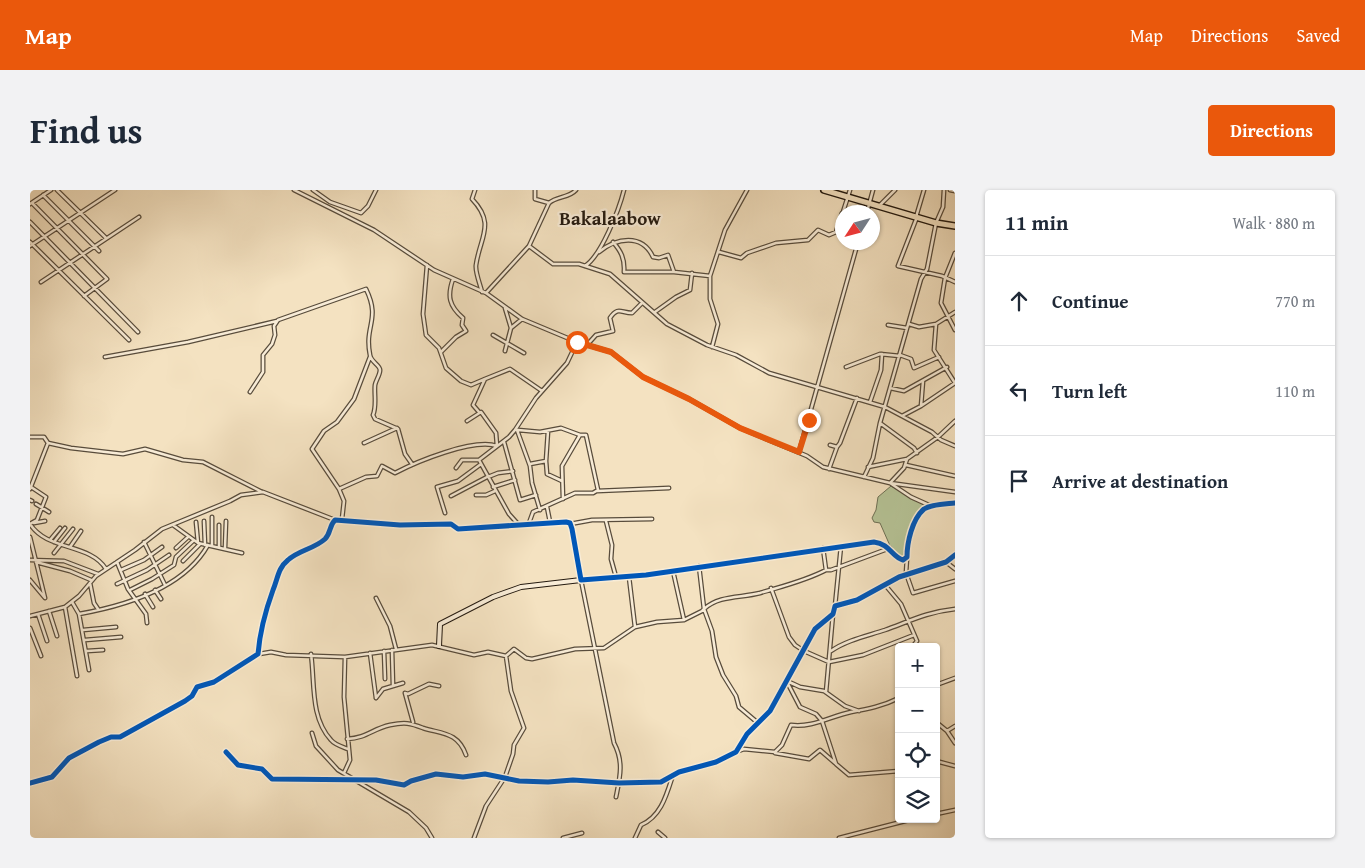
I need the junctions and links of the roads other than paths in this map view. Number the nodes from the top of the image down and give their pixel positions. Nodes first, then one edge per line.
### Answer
1 (51, 190) edge
2 (57, 190) edge
3 (114, 190) edge
4 (294, 190) edge
5 (313, 190) edge
6 (376, 190) edge
7 (475, 190) edge
8 (535, 190) edge
9 (576, 190) edge
10 (624, 190) edge
11 (747, 190) edge
12 (824, 190) edge
13 (850, 190) edge
14 (873, 190) edge
15 (895, 190) edge
16 (944, 190) edge
17 (950, 190) edge
18 (922, 191) edge
19 (955, 192) edge
20 (43, 195) junction
21 (848, 197) junction
22 (31, 203) edge
23 (549, 203) junction
24 (869, 204) junction
25 (845, 205) edge
26 (872, 205) edge
27 (880, 205) edge
28 (880, 208) edge
29 (81, 213) junction
30 (139, 217) dead end
31 (916, 217) junction
32 (69, 220) junction
33 (30, 222) edge
34 (936, 223) junction
35 (955, 226) edge
36 (57, 228) junction
37 (835, 232) edge
38 (45, 236) junction
39 (106, 238) junction
40 (613, 242) junction
41 (31, 244) edge
42 (94, 246) junction
43 (529, 246) junction
44 (856, 250) edge
45 (99, 251) dead end
46 (599, 252) junction
47 (719, 252) junction
48 (82, 253) junction
49 (955, 254) edge
50 (70, 262) junction
51 (427, 265) junction
52 (585, 266) junction
53 (58, 270) junction
54 (674, 272) junction
55 (925, 272) junction
56 (692, 273) junction
57 (710, 276) junction
58 (945, 278) junction
59 (453, 279) junction
60 (41, 282) dead end
61 (955, 282) edge
62 (95, 288) junction
63 (484, 292) junction
64 (84, 296) junction
65 (642, 303) junction
66 (504, 306) junction
67 (955, 312) edge
68 (655, 313) junction
69 (949, 316) junction
70 (522, 319) junction
71 (278, 320) junction
72 (909, 324) junction
73 (936, 324) junction
74 (888, 325) dead end
75 (511, 328) junction
76 (907, 328) junction
77 (955, 330) edge
78 (138, 332) dead end
79 (493, 335) dead end
80 (129, 340) dead end
81 (577, 342) junction
82 (507, 343) junction
83 (587, 345) junction
84 (712, 347) junction
85 (505, 351) dead end
86 (441, 352) junction
87 (524, 353) dead end
88 (882, 354) junction
89 (900, 356) junction
90 (105, 357) dead end
91 (370, 357) junction
92 (939, 357) junction
93 (846, 367) dead end
94 (947, 367) junction
95 (485, 379) junction
96 (923, 381) junction
97 (955, 383) edge
98 (819, 386) junction
99 (890, 388) junction
100 (542, 391) junction
101 (250, 392) dead end
102 (857, 398) junction
103 (870, 402) junction
104 (922, 406) junction
105 (885, 407) junction
106 (478, 412) junction
107 (902, 416) junction
108 (955, 421) edge
109 (467, 422) dead end
110 (880, 423) junction
111 (398, 428) junction
112 (516, 430) junction
113 (548, 431) junction
114 (580, 435) junction
115 (30, 436) edge
116 (938, 437) junction
117 (505, 440) junction
118 (48, 442) junction
119 (364, 443) dead end
120 (830, 444) dead end
121 (954, 444) edge
122 (497, 446) junction
123 (837, 447) junction
124 (799, 452) junction
125 (917, 453) junction
126 (907, 459) junction
127 (479, 460) junction
128 (546, 461) junction
129 (412, 464) junction
130 (481, 464) junction
131 (530, 464) junction
132 (905, 465) junction
133 (456, 468) dead end
134 (868, 468) junction
135 (829, 469) junction
136 (513, 471) junction
137 (864, 476) junction
138 (955, 476) edge
139 (488, 477) junction
140 (515, 480) junction
141 (562, 481) junction
142 (890, 483) junction
143 (31, 488) edge
144 (669, 488) dead end
145 (339, 489) junction
146 (494, 489) junction
147 (597, 491) junction
148 (263, 492) junction
149 (955, 492) edge
150 (476, 495) dead end
151 (536, 495) junction
152 (451, 496) dead end
153 (563, 498) junction
154 (955, 503) edge
155 (36, 504) dead end
156 (931, 506) junction
157 (42, 507) junction
158 (547, 508) junction
159 (540, 510) junction
160 (49, 512) dead end
161 (445, 512) dead end
162 (212, 517) dead end
163 (342, 519) junction
164 (652, 519) dead end
165 (336, 520) junction
166 (606, 520) junction
167 (45, 521) dead end
168 (204, 521) dead end
169 (226, 521) dead end
170 (196, 522) dead end
171 (550, 522) junction
172 (32, 523) junction
173 (529, 523) junction
174 (172, 524) junction
175 (518, 524) junction
176 (570, 524) junction
177 (219, 525) dead end
178 (60, 528) dead end
179 (65, 528) dead end
180 (73, 529) dead end
181 (80, 531) dead end
182 (188, 536) junction
183 (30, 538) edge
184 (50, 540) junction
185 (194, 540) junction
186 (54, 542) junction
187 (144, 542) junction
188 (199, 543) junction
189 (62, 545) junction
190 (208, 545) junction
191 (841, 545) junction
192 (30, 547) edge
193 (162, 547) dead end
194 (219, 547) junction
195 (70, 548) junction
196 (176, 548) dead end
197 (225, 548) junction
198 (823, 548) junction
199 (890, 548) junction
200 (242, 553) dead end
201 (54, 554) dead end
202 (151, 555) junction
203 (170, 555) dead end
204 (955, 555) edge
205 (908, 557) junction
206 (30, 560) edge
207 (36, 561) junction
208 (184, 561) dead end
209 (116, 562) junction
210 (946, 562) junction
211 (155, 565) junction
212 (698, 566) junction
213 (840, 568) junction
214 (106, 569) junction
215 (955, 569) edge
216 (121, 570) junction
217 (673, 570) junction
218 (826, 570) junction
219 (906, 573) junction
220 (98, 574) junction
221 (160, 574) junction
222 (629, 576) junction
223 (616, 577) junction
224 (30, 580) edge
225 (125, 580) junction
226 (582, 580) junction
227 (955, 580) edge
228 (90, 582) junction
229 (117, 584) dead end
230 (164, 585) junction
231 (886, 586) junction
232 (771, 588) junction
233 (130, 590) junction
234 (155, 590) junction
235 (145, 594) junction
236 (137, 598) junction
237 (376, 598) dead end
238 (161, 599) dead end
239 (72, 602) junction
240 (835, 606) junction
241 (65, 607) junction
242 (154, 607) dead end
243 (98, 609) junction
244 (704, 609) junction
245 (955, 609) edge
246 (49, 611) junction
247 (38, 614) junction
248 (79, 614) junction
249 (833, 614) junction
250 (30, 616) edge
251 (684, 620) junction
252 (908, 620) junction
253 (147, 623) dead end
254 (116, 627) dead end
255 (635, 627) junction
256 (30, 628) edge
257 (83, 630) junction
258 (914, 635) junction
259 (57, 636) dead end
260 (121, 637) dead end
261 (84, 640) junction
262 (47, 641) dead end
263 (915, 643) edge
264 (439, 646) junction
265 (595, 648) junction
266 (394, 649) junction
267 (103, 650) dead end
268 (86, 651) junction
269 (384, 651) junction
270 (804, 651) junction
271 (831, 651) junction
272 (258, 654) junction
273 (311, 654) junction
274 (370, 654) junction
275 (41, 656) dead end
276 (506, 656) junction
277 (346, 657) junction
278 (829, 662) junction
279 (89, 670) dead end
280 (77, 676) dead end
281 (955, 678) edge
282 (385, 679) dead end
283 (786, 680) junction
284 (403, 684) dead end
285 (940, 684) edge
286 (393, 686) junction
287 (439, 686) dead end
288 (826, 692) junction
289 (895, 700) edge
290 (862, 712) junction
291 (822, 720) junction
292 (413, 723) junction
293 (758, 723) junction
294 (940, 725) edge
295 (955, 726) edge
296 (947, 731) junction
297 (312, 733) dead end
298 (347, 739) junction
299 (955, 743) edge
300 (349, 750) junction
301 (226, 752) dead end
302 (736, 752) junction
303 (775, 752) junction
304 (466, 755) dead end
305 (940, 761) edge
306 (836, 764) junction
307 (955, 766) edge
308 (895, 771) edge
309 (344, 773) junction
310 (672, 776) junction
311 (505, 777) junction
312 (357, 780) junction
313 (30, 783) edge
314 (619, 783) junction
315 (616, 797) dead end
316 (955, 810) edge
317 (940, 813) edge
318 (897, 823) edge
319 (658, 832) dead end
320 (582, 833) dead end
321 (432, 838) edge
322 (474, 838) edge
323 (563, 838) edge
324 (635, 838) edge
325 (665, 838) edge
326 (838, 838) edge

1 - 20 street
2 - 29 street
3 - 29 street
4 - 51 street
5 - 6 street
7 - 63 street
8 - 23 street
9 - 23 street
10 - 46 street
11 - 47 street
12 - 21 main road
13 - 21 street
14 - 24 street
15 - 27 street
16 - 34 street
17 - 19 street
18 - 31 street
20 - 22 street
20 - 32 street
21 - 24 main road
21 - 25 street
22 - 36 street
23 - 43 street
24 - 26 main road
28 - 31 main road
29 - 32 street
29 - 39 street
30 - 39 street
31 - 34 main road
31 - 55 street
32 - 36 street
32 - 42 street
33 - 38 street
34 - 35 main road
34 - 55 street
36 - 38 street
36 - 48 street
37 - 47 street
38 - 41 street
38 - 50 street
39 - 42 street
40 - 46 street
40 - 54 street
40 - 54 street
41 - 53 street
42 - 45 street
42 - 48 street
43 - 52 street
43 - 63 street
44 - 98 street
46 - 52 street
47 - 57 street
48 - 50 street
48 - 62 street
49 - 58 street
50 - 53 street
50 - 62 street
51 - 59 street
51 - 86 street
52 - 65 street
53 - 60 street
53 - 64 street
54 - 56 street
55 - 58 street
55 - 72 street
56 - 57 street
56 - 68 street
57 - 84 street
58 - 61 street
58 - 69 street
59 - 63 street
59 - 86 street
62 - 64 street
62 - 78 street
63 - 66 street
64 - 80 street
65 - 68 street
65 - 83 street
66 - 70 street
66 - 75 street
67 - 69 street
68 - 84 street
69 - 73 street
69 - 77 street
70 - 75 street
70 - 81 street
71 - 90 street
71 - 91 street
71 - 101 street
72 - 73 street
72 - 76 street
73 - 92 street
74 - 76 street
75 - 82 street
76 - 89 street
79 - 82 street
81 - 83 street
81 - 100 street
82 - 85 street
82 - 87 street
83 - 124 street
84 - 98 street
86 - 95 street
88 - 89 street
88 - 93 street
88 - 103 street
89 - 92 street
89 - 99 street
91 - 111 street
91 - 145 street
92 - 94 street
94 - 96 street
94 - 97 street
95 - 100 street
95 - 106 street
96 - 99 street
96 - 104 street
97 - 104 street
98 - 102 street
98 - 124 street
99 - 105 street
100 - 112 street
102 - 103 street
102 - 123 street
103 - 105 street
104 - 107 street
105 - 107 street
105 - 110 street
106 - 109 street
106 - 122 street
107 - 116 street
108 - 116 street
110 - 125 street
110 - 134 street
111 - 119 street
111 - 129 street
112 - 113 street
112 - 117 street
112 - 131 street
113 - 114 street
113 - 128 street
114 - 141 street
114 - 147 street
115 - 118 street
116 - 121 street
116 - 125 street
117 - 122 street
117 - 136 street
118 - 143 street
118 - 148 street
120 - 123 street
122 - 127 street
122 - 129 street
123 - 135 street
124 - 135 street
125 - 126 street
126 - 132 street
126 - 134 street
127 - 130 street
127 - 133 street
128 - 131 street
128 - 141 street
129 - 145 street
130 - 139 street
130 - 161 street
131 - 151 street
132 - 138 street
132 - 142 street
134 - 137 street
135 - 137 street
136 - 139 street
136 - 140 street
137 - 142 street
139 - 146 street
139 - 152 street
140 - 146 street
140 - 151 street
141 - 153 street
142 - 149 street
142 - 156 street
143 - 157 street
144 - 147 street
145 - 163 street
146 - 150 street
146 - 175 street
147 - 153 street
148 - 165 street
148 - 174 street
151 - 159 street
153 - 158 street
154 - 156 street
155 - 157 street
156 - 205 street
157 - 160 street
157 - 172 street
158 - 159 street
158 - 171 street
159 - 173 street
162 - 190 street
163 - 165 street
163 - 175 street
164 - 166 street
165 - 272 street
166 - 176 street
166 - 223 street
167 - 172 street
168 - 190 street
169 - 197 street
170 - 188 street
171 - 173 street
171 - 176 street
172 - 184 street
173 - 175 street
174 - 182 street
174 - 187 street
176 - 226 street
177 - 194 street
178 - 184 street
179 - 186 street
180 - 189 street
181 - 195 street
182 - 185 street
182 - 196 street
183 - 192 street
183 - 207 street
184 - 186 street
185 - 188 street
185 - 221 street
186 - 189 street
187 - 202 street
187 - 209 street
188 - 190 street
188 - 208 street
189 - 195 street
189 - 201 street
190 - 194 street
190 - 230 street
191 - 198 street
191 - 199 street
191 - 213 street
193 - 202 street
194 - 197 street
195 - 214 street
197 - 200 street
198 - 212 street
198 - 218 street
199 - 205 street
199 - 213 street
202 - 211 street
202 - 216 street
203 - 211 street
204 - 210 street
205 - 219 street
206 - 207 street
207 - 220 street
207 - 224 street
207 - 228 street
209 - 214 street
209 - 216 street
210 - 215 street
210 - 219 street
211 - 221 street
211 - 225 street
212 - 217 street
212 - 244 street
213 - 218 street
213 - 240 street
214 - 220 street
216 - 225 street
217 - 222 street
217 - 251 street
218 - 232 street
219 - 227 street
219 - 231 street
220 - 228 street
221 - 230 street
221 - 233 street
222 - 223 street
222 - 255 street
223 - 226 street
225 - 229 street
225 - 233 street
226 - 264 street
226 - 265 street
228 - 239 street
228 - 243 street
230 - 234 street
231 - 240 street
231 - 252 street
232 - 244 street
232 - 270 street
233 - 236 street
234 - 235 street
234 - 238 street
235 - 236 street
235 - 242 street
236 - 243 street
236 - 253 street
237 - 266 street
239 - 241 street
239 - 248 street
240 - 249 street
241 - 246 street
241 - 280 street
243 - 248 street
244 - 251 street
244 - 293 street
245 - 252 street
246 - 247 street
246 - 259 street
247 - 250 street
247 - 262 street
248 - 257 street
249 - 270 street
249 - 271 street
251 - 255 street
252 - 258 street
252 - 271 street
254 - 257 street
255 - 265 street
256 - 275 street
257 - 261 street
258 - 263 street
258 - 278 street
260 - 261 street
261 - 268 street
264 - 266 street
264 - 276 street
265 - 276 street
265 - 314 street
266 - 269 street
266 - 286 street
267 - 268 street
268 - 279 street
269 - 274 street
269 - 282 street
270 - 278 street
270 - 283 street
271 - 278 street
272 - 273 street
272 - 313 street
273 - 277 street
273 - 300 street
274 - 277 street
274 - 286 street
276 - 311 street
277 - 298 street
278 - 288 street
281 - 285 street
283 - 288 street
283 - 291 street
283 - 293 street
284 - 286 street
287 - 292 street
288 - 290 street
289 - 290 street
290 - 291 street
291 - 303 street
291 - 306 street
292 - 298 street
292 - 304 street
293 - 302 street
294 - 296 street
295 - 296 street
296 - 299 street
297 - 309 street
298 - 300 street
300 - 309 street
301 - 312 street
302 - 303 street
302 - 310 street
303 - 306 street
305 - 307 street
306 - 308 street
309 - 312 street
310 - 314 street
310 - 324 street
311 - 312 street
311 - 314 street
311 - 322 street
312 - 321 street
314 - 315 street
316 - 317 street
318 - 326 street
319 - 325 street
320 - 323 street

